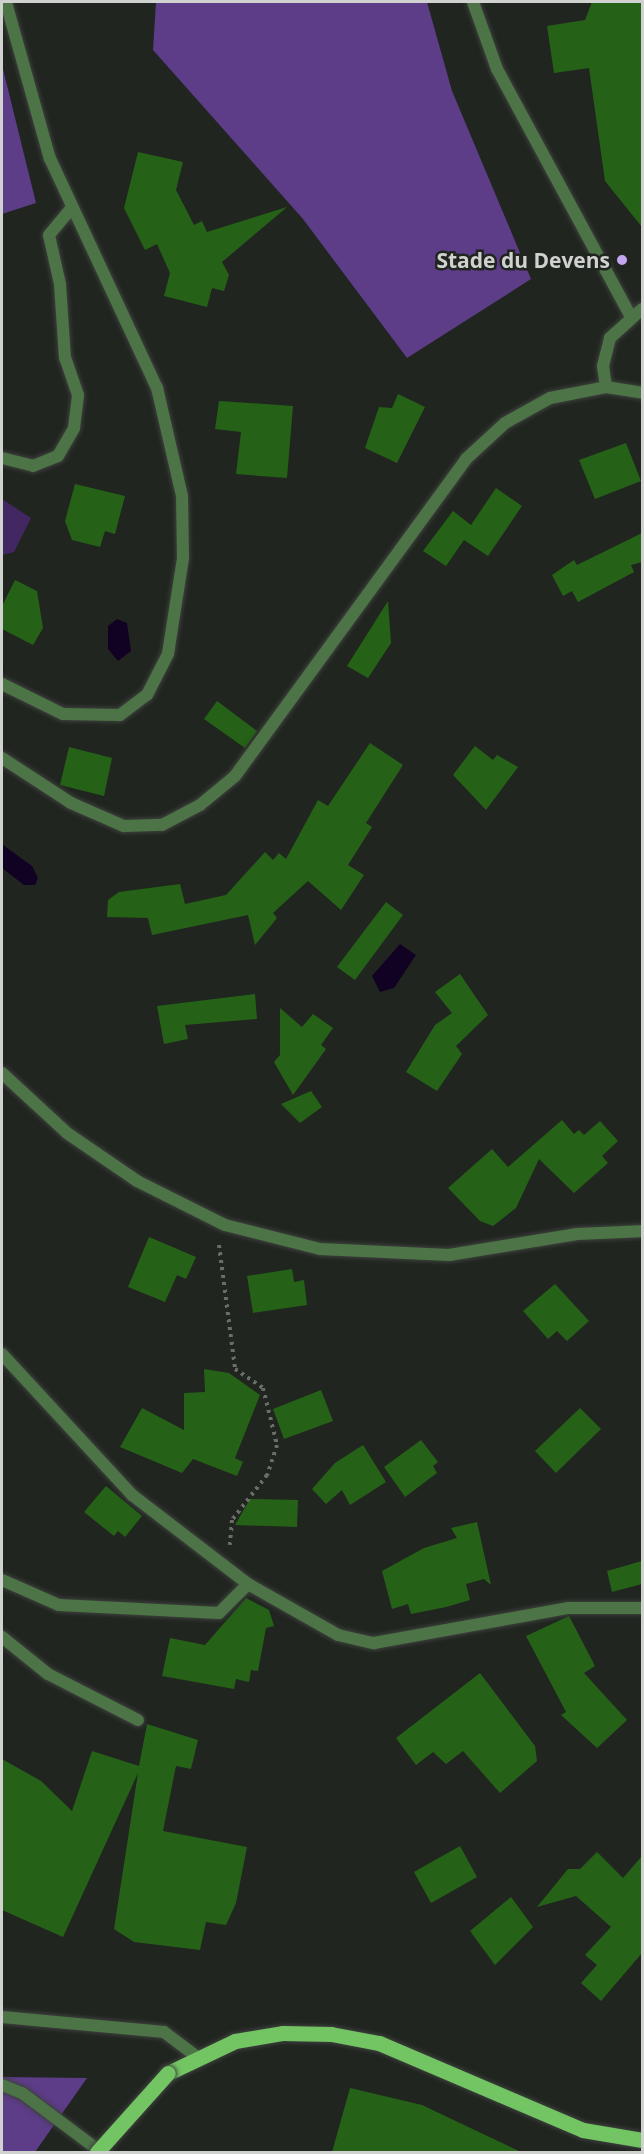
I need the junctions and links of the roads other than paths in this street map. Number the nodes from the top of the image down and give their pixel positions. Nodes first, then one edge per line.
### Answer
1 (6, 2) edge
2 (473, 2) edge
3 (71, 210) junction
4 (642, 309) edge
5 (631, 317) junction
6 (606, 387) junction
7 (642, 393) edge
8 (2, 458) edge
9 (2, 684) edge
10 (2, 758) edge
11 (2, 1073) edge
12 (642, 1231) edge
13 (2, 1354) edge
14 (2, 1580) edge
15 (248, 1584) junction
16 (642, 1608) edge
17 (2, 1636) edge
18 (138, 1720) dead end
19 (2, 2018) edge
20 (196, 2056) junction
21 (2, 2085) edge
22 (642, 2140) edge
23 (99, 2152) edge

1 - 3 street
2 - 5 street
3 - 8 street
3 - 9 street
4 - 5 street
5 - 6 street
6 - 7 street
6 - 10 street
11 - 12 street
13 - 15 street
14 - 15 street
15 - 16 street
17 - 18 street
19 - 20 street
20 - 22 main road
20 - 23 main road, bridge
21 - 23 street

